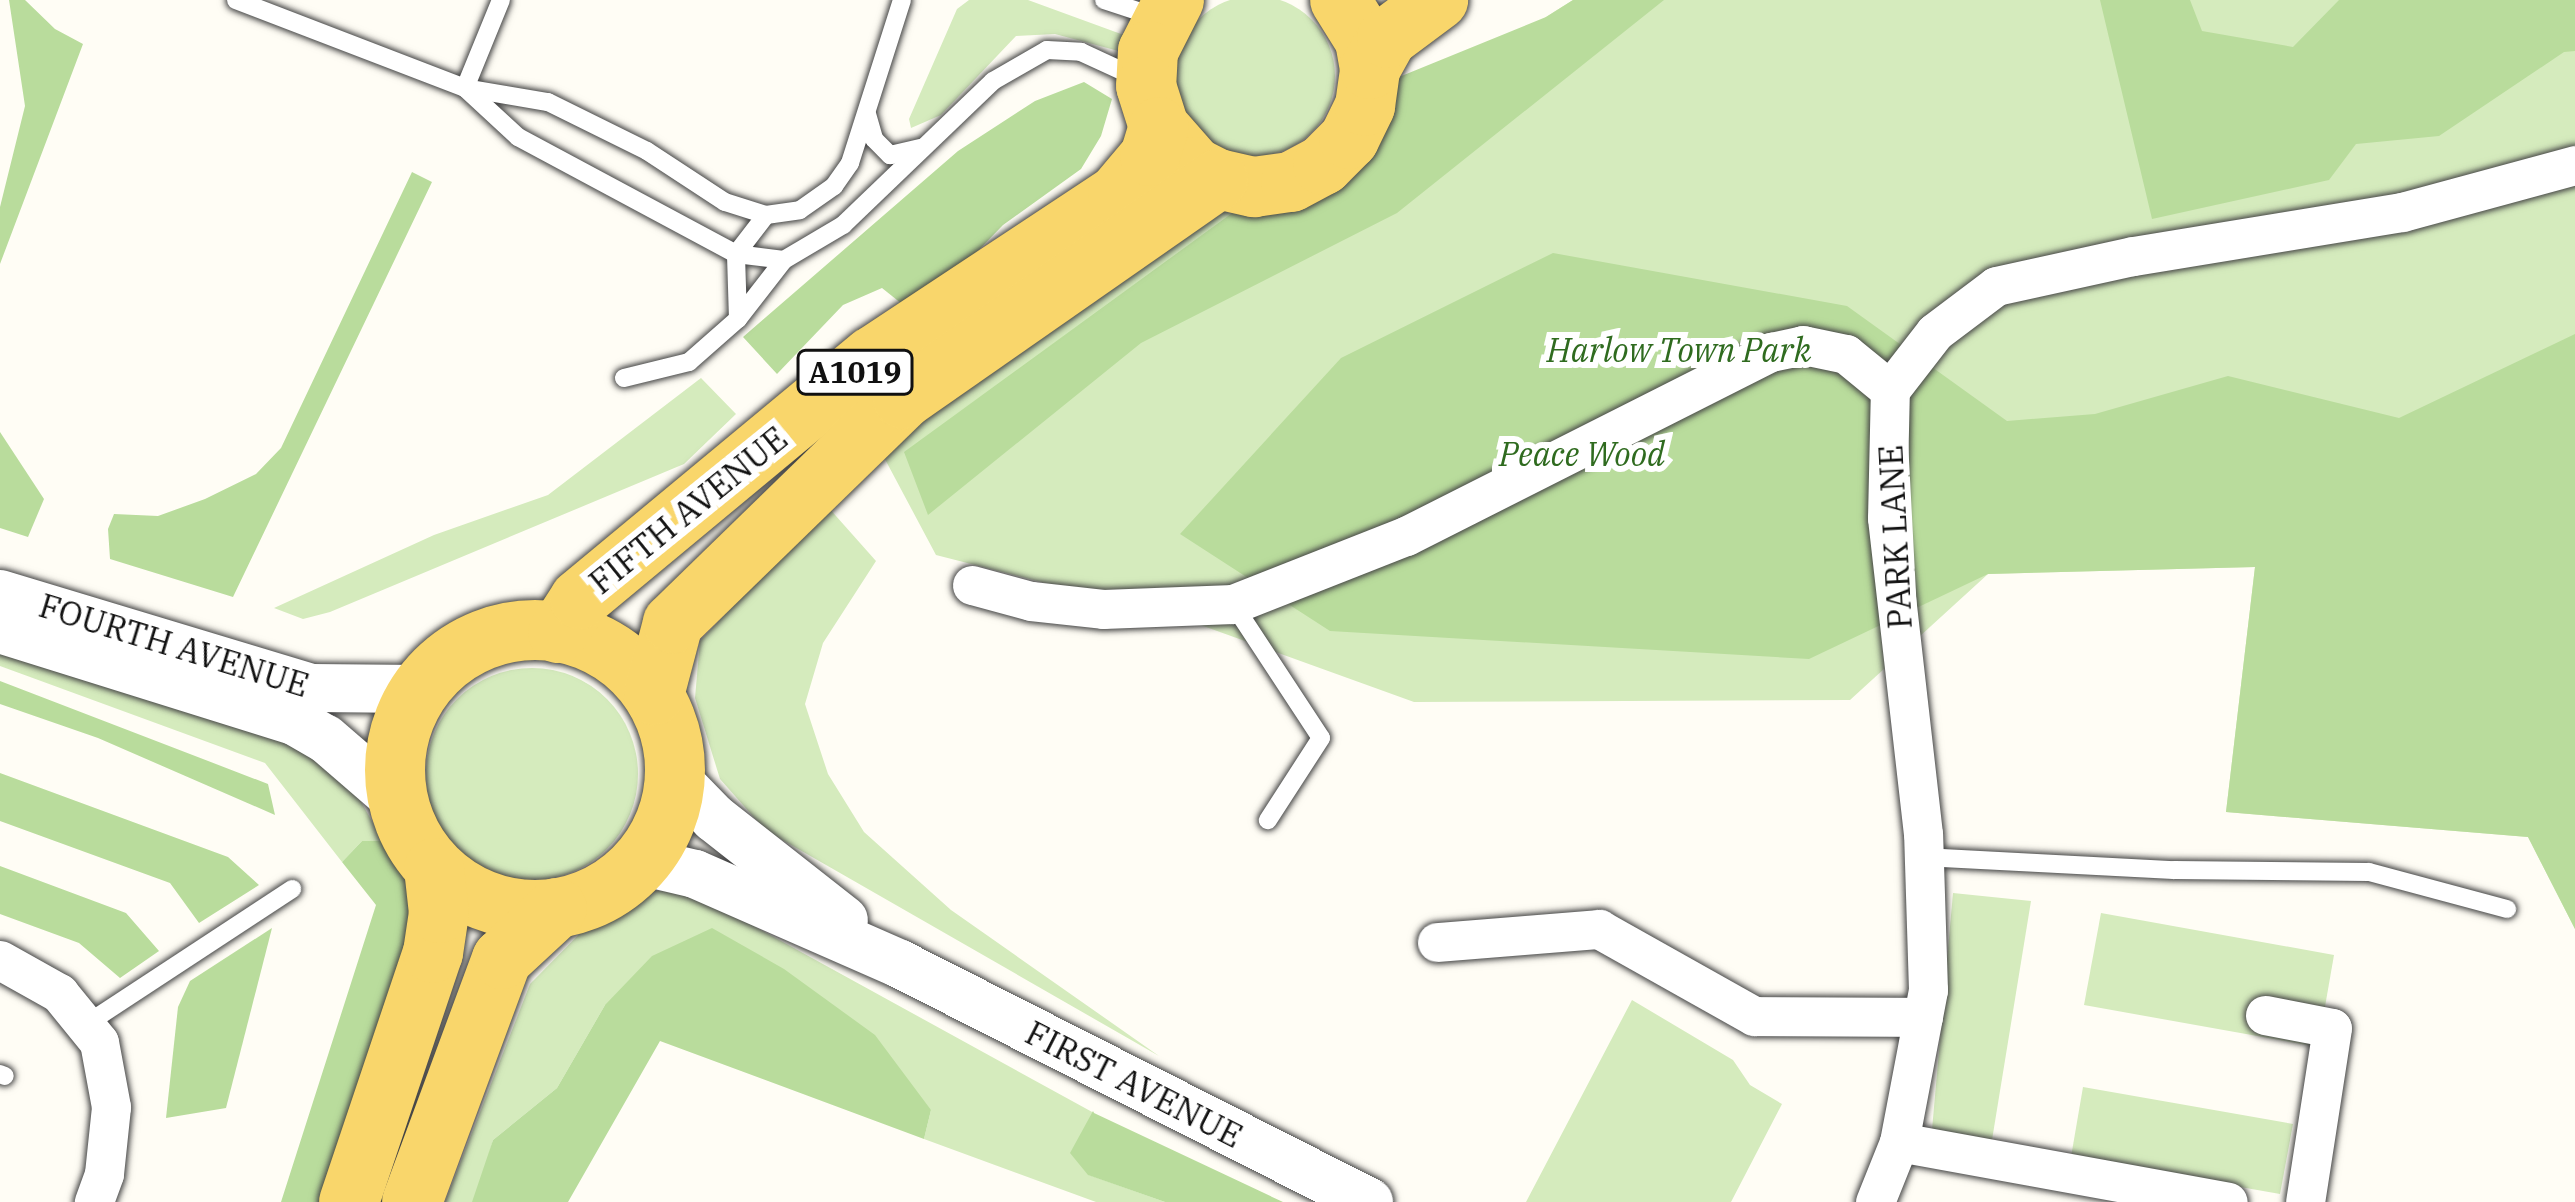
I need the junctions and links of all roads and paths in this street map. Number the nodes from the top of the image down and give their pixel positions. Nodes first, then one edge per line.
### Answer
1 (236, 0) edge
2 (501, 0) edge
3 (902, 0) edge
4 (1104, 0) edge
5 (1340, 0) edge
6 (1438, 0) edge
7 (1167, 9) edge
8 (1370, 69) junction
9 (465, 88) junction
10 (1153, 107) junction
11 (866, 109) junction
12 (926, 148) junction
13 (2575, 165) edge
14 (1218, 179) junction
15 (766, 215) junction
16 (736, 254) junction
17 (784, 260) junction
18 (738, 319) junction
19 (624, 378) dead end
20 (1890, 390) junction
21 (972, 585) dead end
22 (0, 594) edge
23 (1233, 604) junction
24 (0, 629) edge
25 (558, 633) junction
26 (420, 689) junction
27 (654, 695) junction
28 (678, 781) junction
29 (394, 798) junction
30 (1268, 820) dead end
31 (1923, 857) junction
32 (434, 868) junction
33 (622, 879) junction
34 (292, 889) dead end
35 (557, 908) junction
36 (2507, 909) dead end
37 (1437, 942) dead end
38 (0, 960) edge
39 (900, 964) junction
40 (2265, 1016) dead end
41 (1923, 1018) junction
42 (85, 1025) junction
43 (1899, 1142) junction
44 (413, 1195) edge
45 (94, 1202) edge
46 (349, 1202) edge
47 (1370, 1202) edge
48 (1875, 1202) edge
49 (2228, 1202) edge
50 (2306, 1202) edge

1 - 9 lane
2 - 9 lane
3 - 11 lane
4 - 7 lane
5 - 8 main road
6 - 8 main road
7 - 10 main road, FIFTH AVENUE
8 - 14 main road
9 - 15 lane
9 - 16 lane
10 - 12 lane
10 - 14 main road
10 - 25 main road, FIFTH AVENUE / A1019
11 - 12 lane
11 - 15 lane
12 - 17 lane
13 - 20 street
14 - 27 main road, FIFTH AVENUE / A1019
15 - 16 lane
16 - 17 lane
16 - 18 lane
17 - 18 lane
18 - 19 lane
20 - 23 street
20 - 31 street, PARK LANE
21 - 23 street
22 - 26 street, FOURTH AVENUE
23 - 30 lane
24 - 29 street, FOURTH AVENUE
25 - 26 main road
25 - 27 main road
26 - 29 main road
27 - 28 main road
28 - 33 main road
28 - 39 street, FIRST AVENUE
29 - 32 main road
31 - 36 lane
31 - 41 street, PARK LANE
32 - 35 main road
32 - 46 main road
33 - 35 main road
33 - 39 street, FIRST AVENUE
34 - 42 lane
35 - 44 main road
37 - 41 street
38 - 42 street
39 - 47 street, FIRST AVENUE
40 - 50 street
41 - 43 street, PARK LANE
42 - 45 street
43 - 48 street, PARK LANE
43 - 49 street

